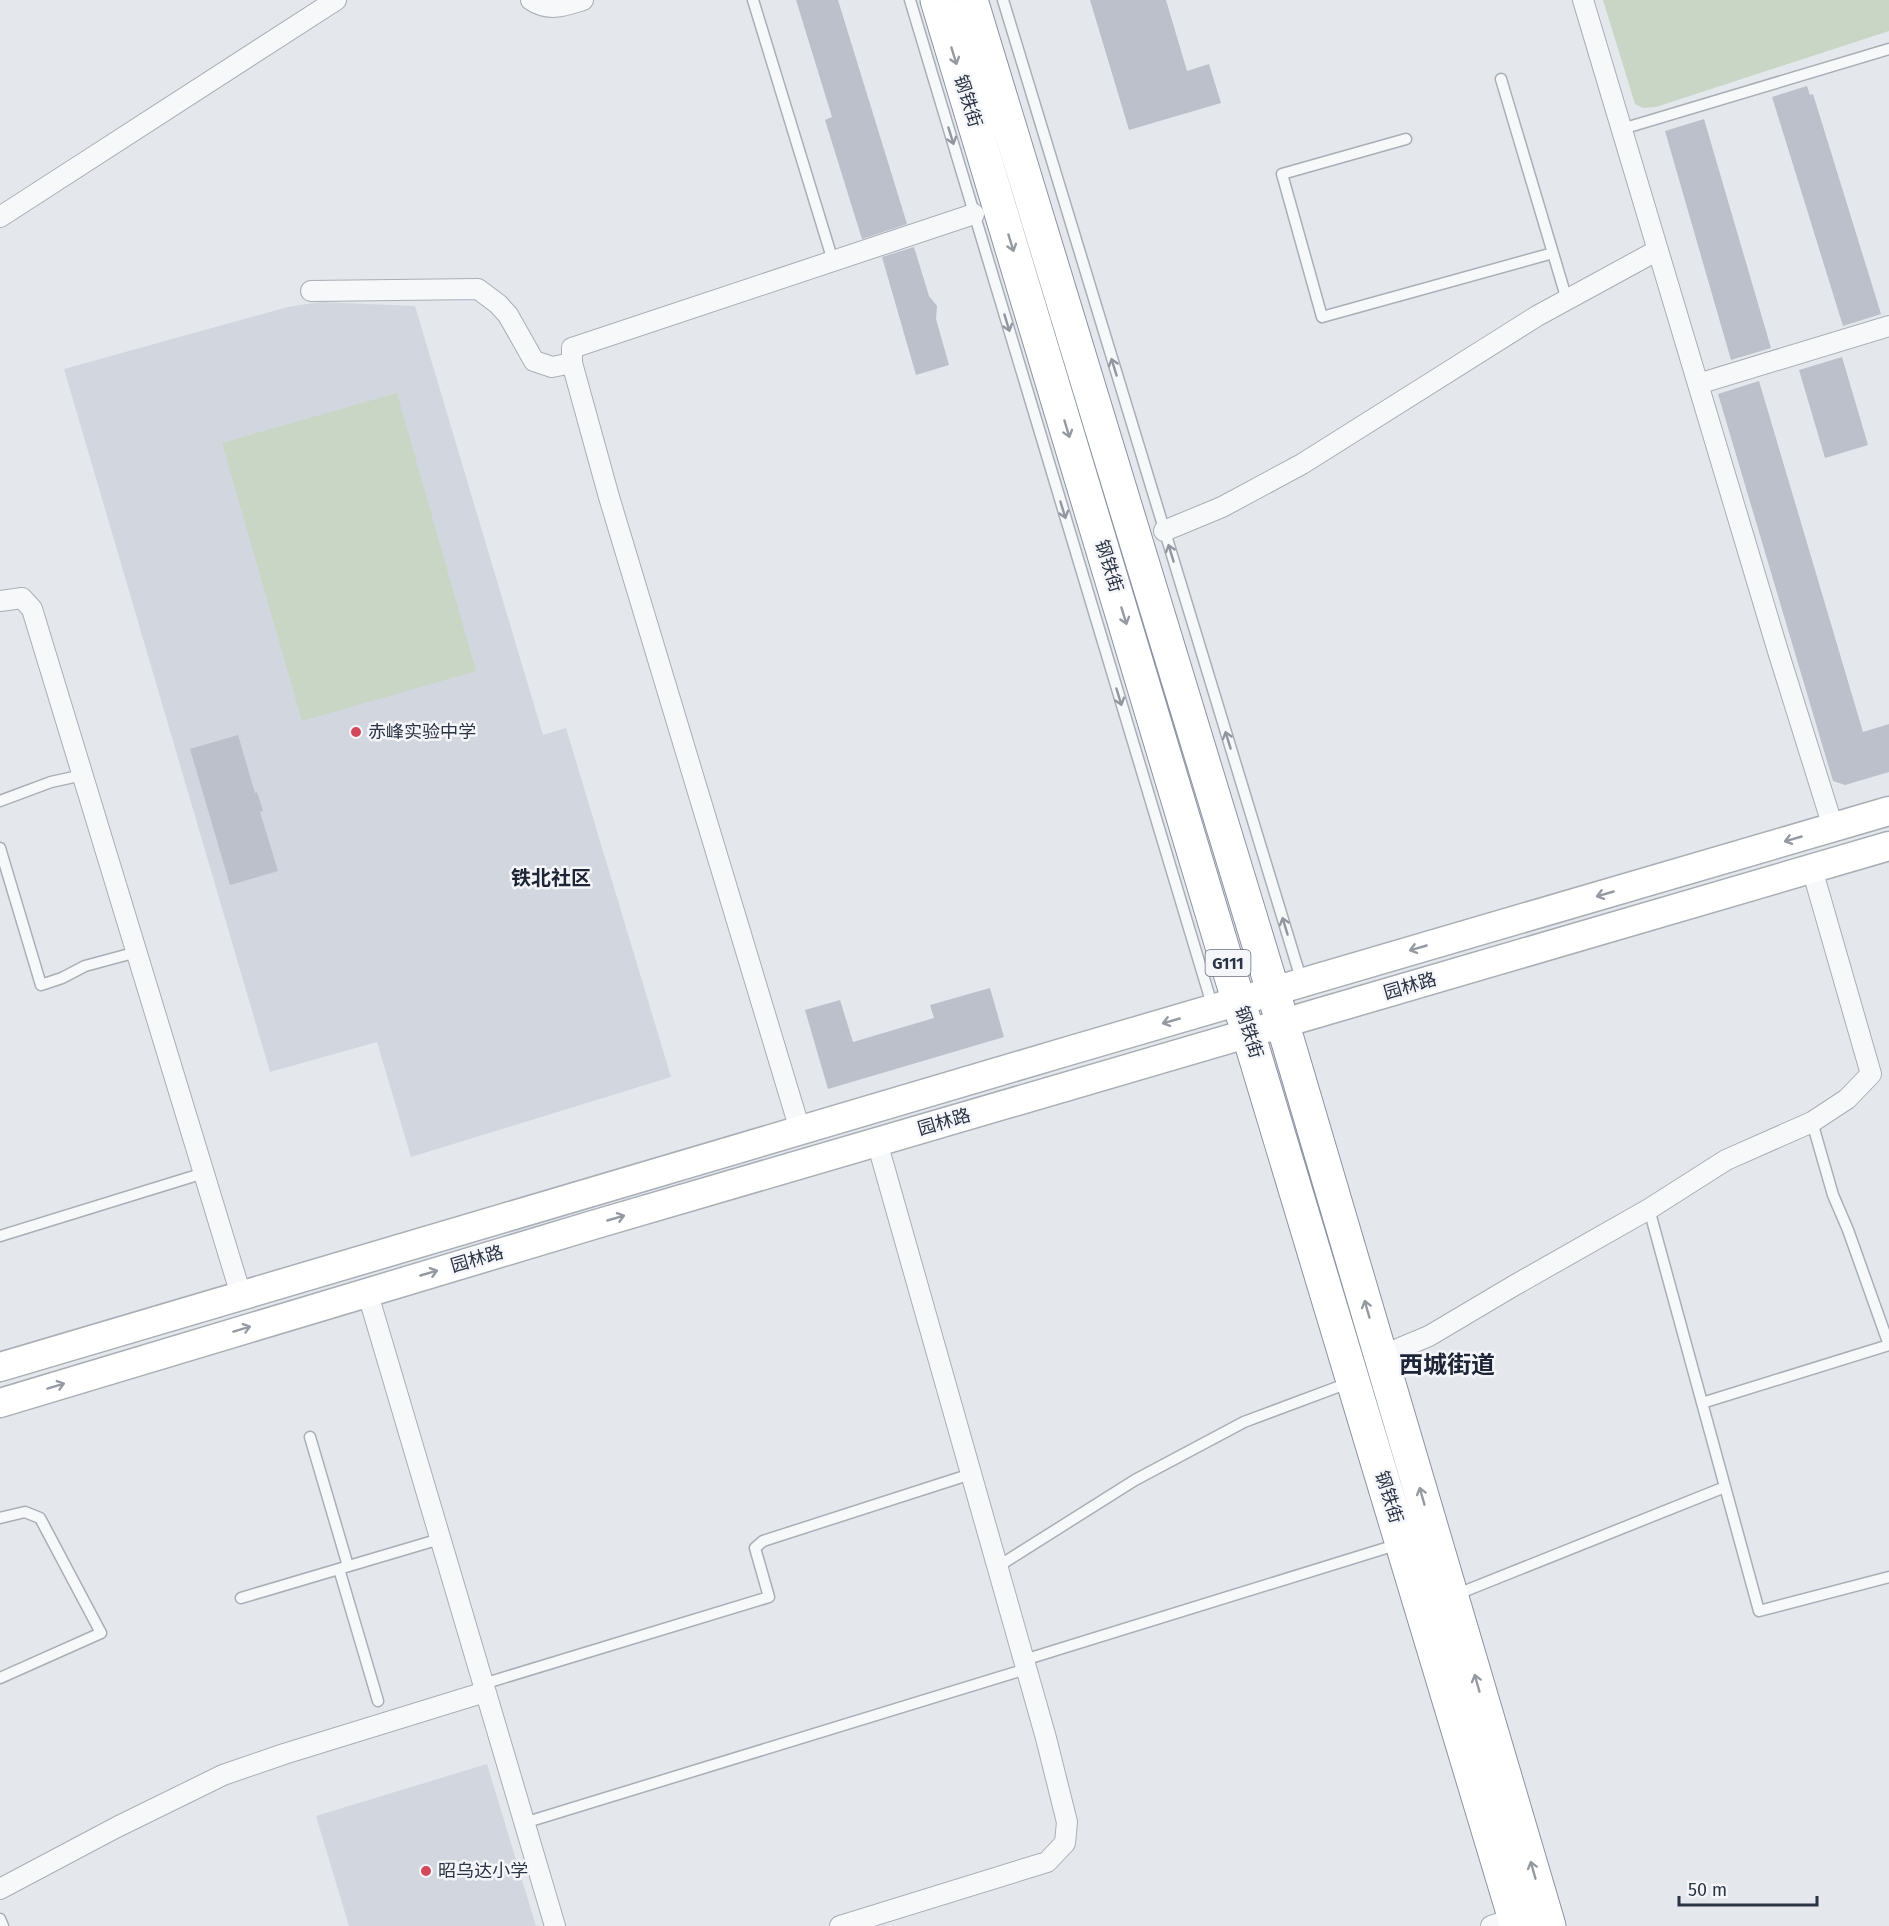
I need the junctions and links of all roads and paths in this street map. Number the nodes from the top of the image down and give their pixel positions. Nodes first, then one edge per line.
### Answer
1 (336, 0) edge
2 (531, 0) edge
3 (583, 0) edge
4 (753, 0) edge
5 (909, 0) edge
6 (937, 0) edge
7 (970, 0) edge
8 (1003, 0) edge
9 (1583, 0) edge
10 (1889, 49) edge
11 (1501, 79) dead end
12 (1622, 129) junction
13 (1406, 140) dead end
14 (974, 214) junction
15 (0, 217) edge
16 (1658, 250) junction
17 (1553, 253) junction
18 (833, 261) junction
19 (311, 291) dead end
20 (1567, 300) junction
21 (1889, 326) edge
22 (573, 363) junction
23 (1698, 384) junction
24 (1164, 531) junction
25 (0, 601) edge
26 (83, 775) junction
27 (0, 801) edge
28 (1889, 811) edge
29 (1833, 827) junction
30 (1889, 846) edge
31 (0, 848) edge
32 (1812, 869) junction
33 (137, 952) junction
34 (1287, 987) junction
35 (1226, 1004) junction
36 (1282, 1023) junction
37 (1250, 1033) junction
38 (1812, 1122) junction
39 (800, 1130) junction
40 (877, 1142) junction
41 (204, 1173) junction
42 (1649, 1209) junction
43 (0, 1236) edge
44 (367, 1292) junction
45 (241, 1295) junction
46 (1889, 1345) edge
47 (1381, 1356) junction
48 (0, 1366) edge
49 (1354, 1381) junction
50 (0, 1403) edge
51 (1702, 1403) junction
52 (310, 1437) dead end
53 (971, 1474) junction
54 (1725, 1487) junction
55 (0, 1518) edge
56 (440, 1539) junction
57 (1403, 1544) junction
58 (998, 1567) junction
59 (344, 1568) junction
60 (1889, 1577) edge
61 (1452, 1596) junction
62 (241, 1598) dead end
63 (1025, 1665) junction
64 (0, 1678) edge
65 (484, 1688) junction
66 (378, 1701) dead end
67 (524, 1822) junction
68 (0, 1889) edge
69 (0, 1919) edge
70 (1508, 1923) edge
71 (3, 1926) edge
72 (555, 1926) edge
73 (840, 1926) edge
74 (1549, 1926) edge

1 - 15 street
2 - 3 street
4 - 18 lane
5 -> 14 lane
6 -> 35 highway, 钢铁街 / G111
7 - 34 highway, 钢铁街
24 -> 8 lane
9 - 12 street
10 - 12 lane
11 - 17 lane
12 - 16 street
13 - 17 lane
14 - 18 street
14 -> 35 lane
16 - 20 street
16 - 23 street
17 - 20 lane
18 - 22 street
19 - 22 street
20 - 24 street
21 - 23 street
22 - 39 street
23 - 29 street
34 -> 24 lane
25 - 26 street
26 - 27 lane
26 - 33 street
28 - 29 street, 园林路
29 -> 34 street, 园林路
30 - 32 street, 园林路
31 - 33 lane
32 - 36 street, 园林路
32 - 38 street
33 - 41 street
34 - 35 street, 园林路
34 - 36 highway, 钢铁街
35 - 37 highway, 钢铁街 / G111
35 -> 39 street, 园林路
36 - 37 street, 园林路
47 -> 36 highway, 钢铁街
37 - 40 street, 园林路
37 - 49 highway, 钢铁街 / G111
38 - 42 street
38 - 46 lane
39 - 45 street, 园林路
44 -> 40 street, 园林路
40 - 53 street
41 - 43 lane
41 - 45 street
42 - 47 street
42 - 51 lane
50 -> 44 street, 园林路
44 - 56 street
45 - 48 street, 园林路
46 - 51 lane
61 -> 47 highway, 钢铁街
49 - 57 highway, 钢铁街 / G111
49 - 58 lane
51 - 54 lane
52 - 59 lane
53 - 58 street
53 - 65 lane
54 - 60 lane
54 - 61 lane
55 - 64 lane
56 - 59 lane
56 - 65 street
57 - 63 lane
57 - 70 highway, 钢铁街 / G111
58 - 63 street
59 - 62 lane
59 - 66 lane
74 -> 61 highway, 钢铁街
63 - 67 lane
63 - 73 street
65 - 67 street
65 - 68 street
67 - 72 street
69 - 71 lane

